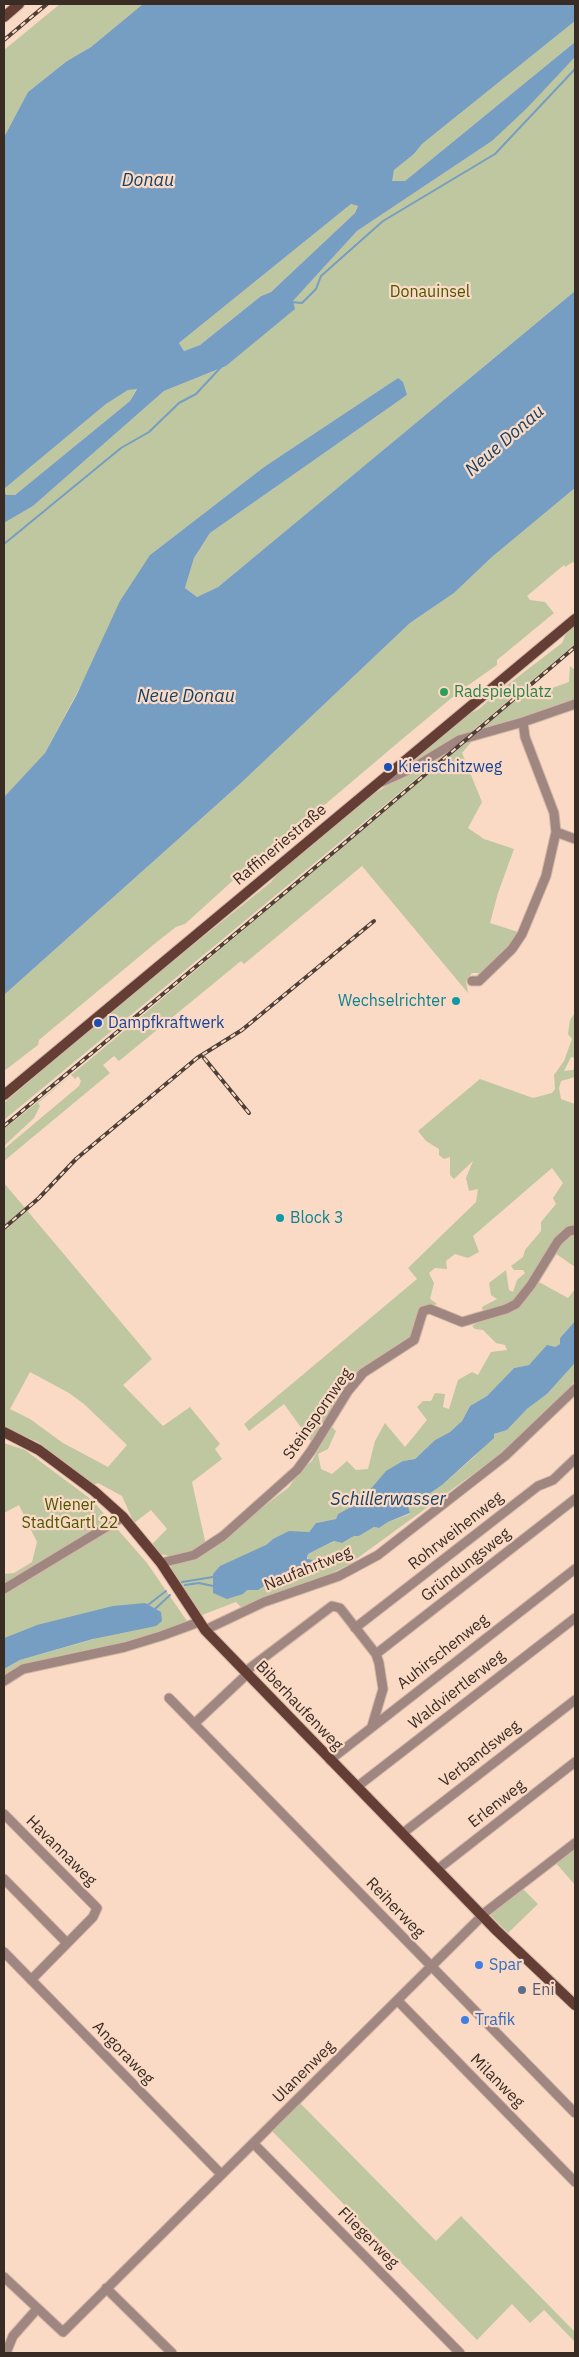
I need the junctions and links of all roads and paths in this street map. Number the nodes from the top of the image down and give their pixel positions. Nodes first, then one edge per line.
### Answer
1 (19, 4) edge
2 (4, 17) edge
3 (575, 619) edge
4 (575, 704) edge
5 (523, 722) junction
6 (378, 784) junction
7 (556, 832) junction
8 (575, 839) edge
9 (472, 981) dead end
10 (4, 1095) edge
11 (575, 1230) edge
12 (575, 1389) edge
13 (4, 1432) edge
14 (575, 1459) edge
15 (575, 1499) edge
16 (123, 1518) junction
17 (161, 1563) junction
18 (575, 1569) edge
19 (4, 1590) edge
20 (575, 1618) edge
21 (202, 1626) junction
22 (355, 1628) junction
23 (376, 1654) junction
24 (246, 1673) junction
25 (4, 1681) edge
26 (169, 1698) dead end
27 (575, 1700) edge
28 (194, 1724) junction
29 (372, 1726) junction
30 (330, 1760) junction
31 (575, 1762) edge
32 (358, 1786) junction
33 (4, 1814) edge
34 (403, 1832) junction
35 (575, 1843) edge
36 (438, 1869) junction
37 (4, 1879) edge
38 (483, 1916) junction
39 (67, 1943) junction
40 (4, 1952) edge
41 (432, 1967) junction
42 (31, 1980) junction
43 (398, 2001) junction
44 (575, 2005) edge
45 (575, 2113) edge
46 (254, 2144) junction
47 (221, 2174) junction
48 (575, 2182) edge
49 (4, 2277) edge
50 (106, 2288) junction
51 (37, 2309) junction
52 (6, 2353) edge
53 (172, 2353) edge
54 (460, 2353) edge

1 - 2 main road
3 - 6 main road, Raffineriestraße
4 - 5 street
5 - 6 street
5 - 7 street
6 - 10 main road, Raffineriestraße
7 - 8 street
7 - 9 street
11 - 17 street, Steinspornweg
12 - 21 street, Naufahrtweg
13 - 16 main road, Biberhaufenweg
14 - 22 street, Rohrweihenweg
15 - 23 street, Gründungsweg
16 - 17 main road, Biberhaufenweg
16 - 19 street
17 - 21 main road, Biberhaufenweg
18 - 29 street, Auhirschenweg
20 - 32 street, Waldviertlerweg
21 - 24 main road, Biberhaufenweg
21 - 25 street, Naufahrtweg
22 - 23 street
22 - 24 street
23 - 29 street
24 - 28 street
24 - 30 main road, Biberhaufenweg
26 - 28 street, Reiherweg
27 - 34 street, Verbandsweg
28 - 41 street, Reiherweg
29 - 30 street, Auhirschenweg
30 - 32 main road, Biberhaufenweg
31 - 36 street, Erlenweg
32 - 34 main road, Biberhaufenweg
33 - 39 street, Havannaweg
34 - 36 main road, Biberhaufenweg
35 - 38 street, Ulanenweg
36 - 38 main road, Biberhaufenweg
37 - 39 street
38 - 41 street, Ulanenweg
38 - 44 main road, Biberhaufenweg
39 - 42 street
40 - 42 street, Angoraweg
41 - 43 street, Ulanenweg
41 - 45 street, Reiherweg
42 - 47 street, Angoraweg
43 - 46 street, Ulanenweg
43 - 48 street, Milanweg
46 - 47 street, Ulanenweg
46 - 54 street, Fliegerweg
47 - 50 street, Ulanenweg
49 - 51 street
50 - 51 street, Ulanenweg
50 - 53 street
51 - 52 street

